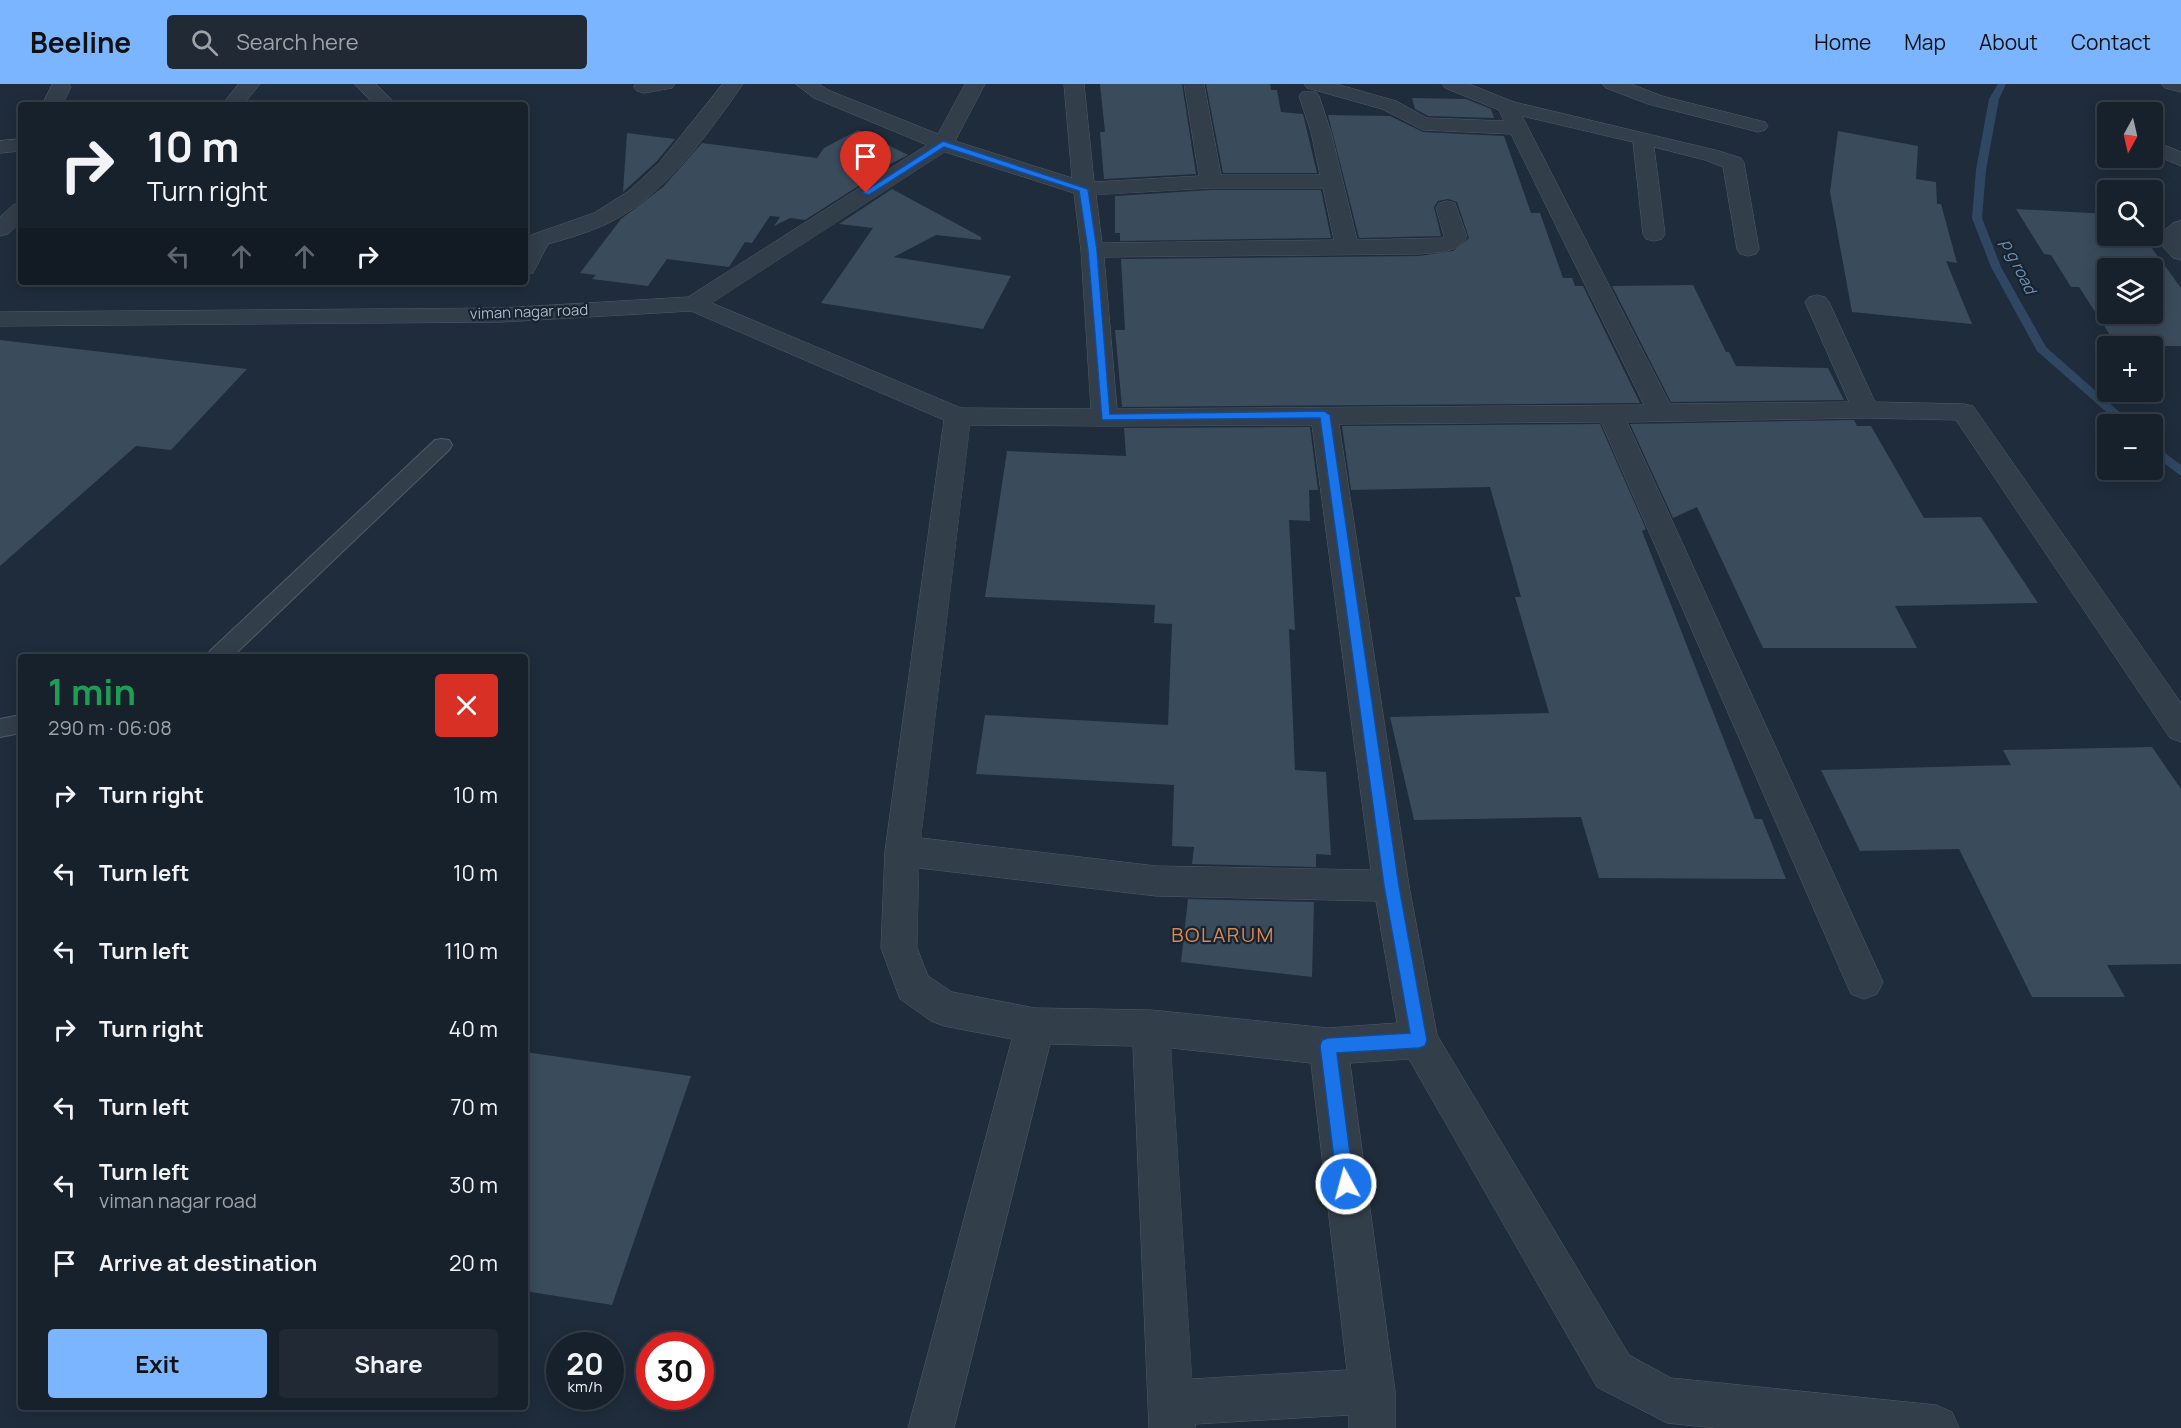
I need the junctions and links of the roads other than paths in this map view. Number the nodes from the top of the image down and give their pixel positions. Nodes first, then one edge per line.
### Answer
1 (250, 84) edge
2 (365, 84) edge
3 (665, 84) edge
4 (733, 84) edge
5 (806, 84) edge
6 (975, 84) edge
7 (1074, 84) edge
8 (1194, 84) edge
9 (1452, 84) edge
10 (1612, 84) edge
11 (2172, 84) edge
12 (2181, 86) edge
13 (644, 87) dead end
14 (1311, 90) edge
15 (235, 102) edge
16 (384, 102) edge
17 (1507, 106) junction
18 (1758, 126) dead end
19 (1518, 128) junction
20 (1643, 139) junction
21 (943, 144) junction
22 (18, 145) edge
23 (0, 147) edge
24 (2163, 151) edge
25 (2181, 160) edge
26 (1331, 181) junction
27 (1211, 182) junction
28 (1084, 189) junction
29 (1447, 208) dead end
30 (18, 213) edge
31 (2181, 228) edge
32 (0, 229) edge
33 (532, 233) edge
34 (1654, 234) dead end
35 (1347, 248) junction
36 (1748, 249) dead end
37 (1092, 250) junction
38 (528, 253) edge
39 (2181, 253) edge
40 (517, 285) edge
41 (1817, 302) dead end
42 (694, 304) junction
43 (502, 315) junction
44 (0, 319) edge
45 (1866, 410) junction
46 (1610, 413) junction
47 (1661, 413) junction
48 (1324, 415) junction
49 (958, 416) junction
50 (1105, 418) junction
51 (442, 445) dead end
52 (221, 654) edge
53 (18, 725) edge
54 (0, 728) edge
55 (2181, 729) edge
56 (902, 852) junction
57 (1391, 886) junction
58 (1864, 982) dead end
59 (1035, 1026) junction
60 (1151, 1028) junction
61 (1419, 1040) junction
62 (1328, 1046) junction
63 (1372, 1409) edge
64 (1172, 1415) edge
65 (1885, 1425) edge
66 (931, 1428) edge
67 (1936, 1428) edge

1 - 15 street
2 - 16 street
3 - 13 street
4 - 33 street
5 - 21 street
6 - 21 street, viman nagar road
7 - 28 street
8 - 27 street
9 - 17 street
10 - 18 street
11 - 12 street
14 - 19 street
14 - 26 street
17 - 19 street
17 - 20 street
19 - 47 street
20 - 34 street
20 - 36 street
21 - 28 street
21 - 42 street, viman nagar road
22 - 23 street
24 - 25 street
26 - 27 street
26 - 35 street
27 - 28 street
28 - 37 street
29 - 35 street
30 - 32 street
31 - 39 street
33 - 38 street
35 - 37 street
37 - 50 street
40 - 43 street
41 - 45 street
42 - 43 street, viman nagar road
42 - 49 street
43 - 44 street, viman nagar road
45 - 47 street
45 - 55 street
46 - 47 street
46 - 48 street
46 - 58 street
48 - 50 street
48 - 57 street
49 - 50 street
49 - 56 street
51 - 52 lane
53 - 54 lane
56 - 57 street
56 - 59 street
57 - 61 street
59 - 60 street
59 - 66 street
60 - 62 street
60 - 64 street
61 - 62 street
61 - 65 street
62 - 63 street
63 - 64 street
65 - 67 street

